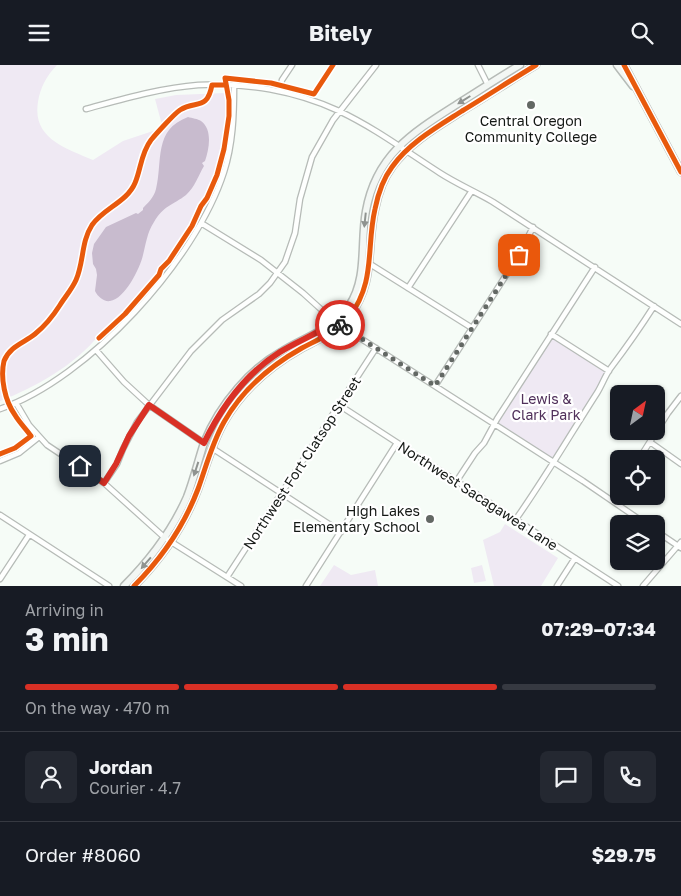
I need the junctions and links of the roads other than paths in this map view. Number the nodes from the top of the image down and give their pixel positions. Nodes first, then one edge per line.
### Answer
1 (292, 65) edge
2 (376, 65) edge
3 (478, 65) edge
4 (520, 65) edge
5 (536, 65) edge
6 (617, 65) edge
7 (624, 65) edge
8 (488, 85) junction
9 (234, 86) junction
10 (279, 91) junction
11 (639, 93) junction
12 (86, 109) dead end
13 (340, 111) junction
14 (399, 146) junction
15 (406, 151) junction
16 (681, 172) edge
17 (471, 192) junction
18 (201, 223) junction
19 (533, 227) junction
20 (370, 263) junction
21 (595, 267) junction
22 (278, 273) junction
23 (408, 288) junction
24 (654, 306) junction
25 (338, 324) junction
26 (681, 324) edge
27 (472, 329) junction
28 (551, 334) junction
29 (376, 348) junction
30 (96, 349) junction
31 (609, 371) junction
32 (435, 386) junction
33 (681, 397) edge
34 (16, 403) junction
35 (149, 405) junction
36 (339, 405) junction
37 (0, 409) edge
38 (494, 424) junction
39 (39, 437) junction
40 (650, 442) junction
41 (204, 443) junction
42 (397, 443) junction
43 (212, 448) junction
44 (645, 450) edge
45 (0, 461) edge
46 (554, 463) junction
47 (681, 464) edge
48 (456, 482) junction
49 (104, 483) junction
50 (282, 493) junction
51 (610, 499) edge
52 (619, 505) edge
53 (0, 515) edge
54 (633, 515) edge
55 (516, 519) junction
56 (341, 532) junction
57 (29, 535) junction
58 (665, 536) edge
59 (164, 538) junction
60 (171, 542) junction
61 (680, 545) edge
62 (575, 558) junction
63 (227, 577) junction
64 (0, 579) edge
65 (109, 586) edge
66 (124, 586) edge
67 (134, 586) edge
68 (240, 586) edge
69 (306, 586) edge
70 (557, 586) edge
71 (618, 586) edge
72 (642, 586) edge

1 - 10 street
2 - 13 street
3 - 8 street
4 - 8 main road
5 - 15 main road
6 - 11 main road
7 - 11 main road
8 -> 14 main road
9 - 10 street
9 - 12 street
9 - 18 street
10 - 13 street
11 - 16 main road
13 - 14 street
13 - 22 street
14 - 15 street
14 -> 25 main road
15 - 17 street
15 - 20 main road
17 - 19 street
17 - 23 street
18 - 22 street
18 - 30 street
19 - 21 street
19 - 27 street
20 - 23 street
20 - 25 main road
21 - 24 street
21 - 28 street
22 - 25 street
22 - 35 street
23 - 27 street
24 - 26 street
24 - 31 street
25 - 29 street
25 - 41 main road
25 - 43 main road
27 - 32 street
28 - 31 street
28 - 38 street
29 - 32 street
29 - 36 street, Northwest Fort Clatsop Street
30 - 34 street
30 - 35 street
31 - 46 street
32 - 38 street
33 - 40 street
34 - 37 street
34 - 39 street
35 - 41 street
35 - 49 street
36 - 42 street, Northwest Sacagawea Lane
36 - 50 street, Northwest Fort Clatsop Street
38 - 46 street
38 - 48 street
39 - 45 street
39 - 49 street
40 - 44 street
40 - 47 street
41 -> 59 main road
42 - 48 street, Northwest Sacagawea Lane
42 - 56 street
43 - 50 street
43 - 60 main road
46 - 51 street
46 - 55 street
48 - 55 street, Northwest Sacagawea Lane
49 - 59 street
50 - 56 street
50 - 63 street, Northwest Fort Clatsop Street
52 - 54 street
53 - 57 street
55 - 62 street, Northwest Sacagawea Lane
56 - 69 street
57 - 64 street
57 - 65 street
58 - 61 street
59 - 60 street
59 -> 66 main road
60 - 63 street
60 - 67 main road
61 - 72 street
62 - 70 street
62 - 71 street, Northwest Sacagawea Lane
63 - 68 street

